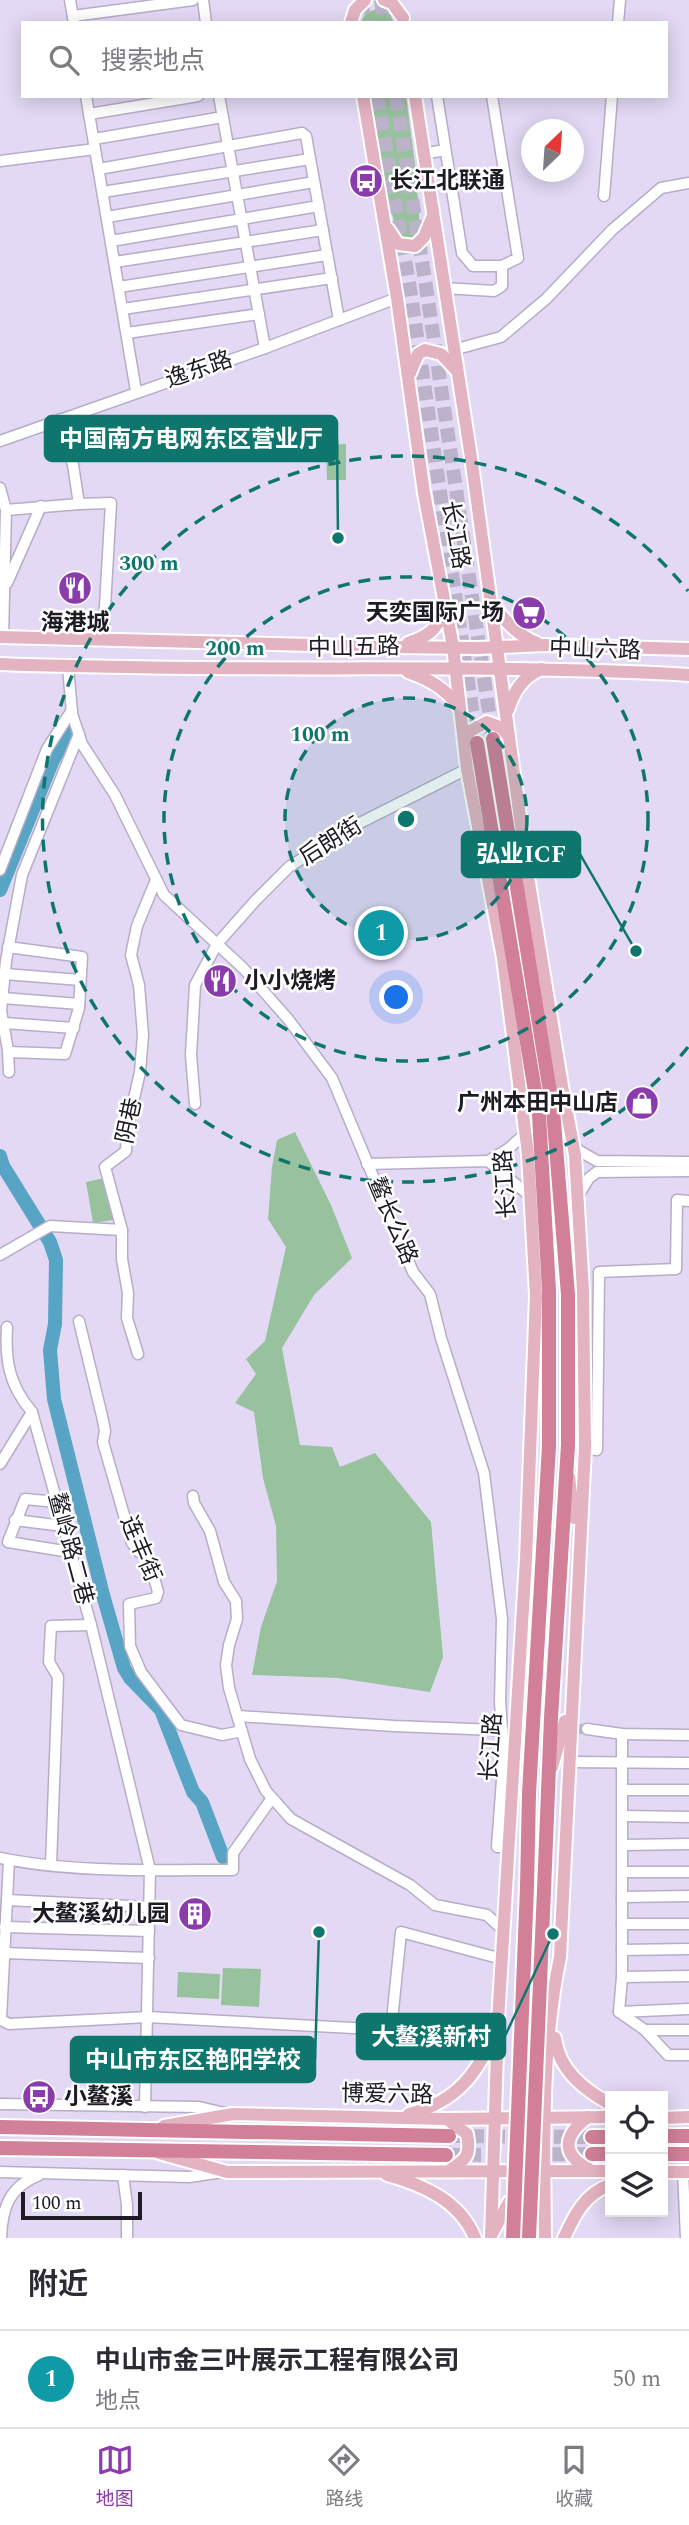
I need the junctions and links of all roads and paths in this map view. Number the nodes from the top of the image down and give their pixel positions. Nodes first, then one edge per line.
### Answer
1 (70, 0) edge
2 (193, 0) edge
3 (202, 0) edge
4 (347, 0) edge
5 (365, 0) edge
6 (384, 0) edge
7 (620, 0) edge
8 (402, 10) edge
9 (73, 19) edge
10 (203, 21) edge
11 (351, 21) edge
12 (352, 21) edge
13 (618, 21) edge
14 (86, 98) edge
15 (186, 98) edge
16 (219, 98) edge
17 (363, 98) edge
18 (415, 98) edge
19 (437, 98) edge
20 (492, 98) edge
21 (612, 98) edge
22 (89, 114) junction
23 (223, 117) junction
24 (94, 144) junction
25 (228, 146) junction
26 (445, 150) junction
27 (423, 153) junction
28 (310, 159) junction
29 (0, 161) edge
30 (99, 169) junction
31 (232, 172) junction
32 (314, 182) junction
33 (689, 183) edge
34 (103, 192) junction
35 (236, 195) junction
36 (604, 196) dead end
37 (319, 206) junction
38 (433, 216) junction
39 (107, 217) junction
40 (242, 220) junction
41 (384, 223) junction
42 (323, 230) junction
43 (111, 241) junction
44 (245, 244) junction
45 (327, 255) junction
46 (115, 262) junction
47 (502, 266) junction
48 (250, 267) junction
49 (332, 278) junction
50 (119, 287) junction
51 (444, 288) junction
52 (254, 290) junction
53 (397, 298) junction
54 (123, 309) junction
55 (259, 314) junction
56 (339, 320) junction
57 (127, 333) junction
58 (265, 348) junction
59 (453, 349) junction
60 (457, 372) junction
61 (409, 380) junction
62 (136, 391) junction
63 (61, 419) junction
64 (0, 441) edge
65 (0, 488) edge
66 (79, 504) junction
67 (41, 506) junction
68 (6, 510) junction
69 (5, 588) junction
70 (492, 603) junction
71 (445, 606) junction
72 (2, 637) edge
73 (103, 641) junction
74 (544, 645) junction
75 (398, 647) junction
76 (453, 647) junction
77 (497, 647) junction
78 (478, 648) joint
79 (689, 649) edge
80 (0, 664) edge
81 (68, 666) junction
82 (454, 668) junction
83 (499, 668) junction
84 (397, 669) junction
85 (542, 669) junction
86 (689, 675) edge
87 (460, 708) junction
88 (72, 710) junction
89 (506, 714) junction
90 (79, 734) junction
91 (509, 738) junction
92 (493, 739) tunnel mouth
93 (470, 743) junction
94 (467, 769) junction
95 (0, 870) edge
96 (156, 880) junction
97 (217, 944) junction
98 (8, 947) junction
99 (5, 974) junction
100 (80, 980) junction
101 (3, 998) junction
102 (79, 1004) junction
103 (4, 1023) junction
104 (74, 1028) junction
105 (9, 1052) junction
106 (9, 1072) dead end
107 (195, 1104) dead end
108 (526, 1133) junction
109 (574, 1149) junction
110 (488, 1161) junction
111 (689, 1162) edge
112 (367, 1164) junction
113 (689, 1171) edge
114 (530, 1196) junction
115 (577, 1196) junction
116 (689, 1201) edge
117 (122, 1230) junction
118 (0, 1255) edge
119 (583, 1291) junction
120 (599, 1294) junction
121 (79, 1321) dead end
122 (7, 1326) dead end
123 (138, 1354) dead end
124 (32, 1412) junction
125 (584, 1448) junction
126 (548, 1453) junction
127 (0, 1464) edge
128 (567, 1465) junction
129 (193, 1496) dead end
130 (57, 1502) junction
131 (528, 1511) junction
132 (15, 1520) junction
133 (63, 1526) junction
134 (70, 1552) junction
135 (579, 1556) junction
136 (91, 1625) junction
137 (521, 1645) junction
138 (571, 1702) junction
139 (237, 1716) junction
140 (533, 1726) junction
141 (587, 1729) tunnel mouth
142 (497, 1730) tunnel mouth
143 (242, 1731) junction
144 (622, 1734) junction
145 (689, 1735) edge
146 (568, 1762) junction
147 (689, 1762) edge
148 (623, 1763) junction
149 (548, 1781) junction
150 (623, 1790) junction
151 (689, 1790) edge
152 (272, 1798) junction
153 (623, 1816) junction
154 (689, 1817) edge
155 (689, 1844) edge
156 (623, 1845) junction
157 (509, 1847) junction
158 (4, 1859) edge
159 (51, 1865) junction
160 (150, 1870) junction
161 (4, 1872) edge
162 (622, 1872) junction
163 (689, 1872) edge
164 (5, 1896) edge
165 (689, 1896) edge
166 (622, 1897) junction
167 (150, 1907) junction
168 (4, 1920) edge
169 (622, 1924) junction
170 (689, 1924) edge
171 (149, 1931) junction
172 (503, 1931) junction
173 (2, 1939) edge
174 (689, 1949) edge
175 (622, 1950) junction
176 (149, 1958) junction
177 (3, 1960) edge
178 (502, 1964) junction
179 (556, 1973) junction
180 (689, 1976) edge
181 (622, 1977) junction
182 (1, 1989) edge
183 (689, 2008) edge
184 (551, 2011) junction
185 (619, 2012) junction
186 (148, 2017) junction
187 (0, 2019) edge
188 (498, 2021) junction
189 (645, 2030) junction
190 (689, 2030) edge
191 (689, 2055) edge
192 (605, 2101) edge
193 (0, 2104) edge
194 (145, 2107) junction
195 (233, 2115) junction
196 (545, 2117) junction
197 (588, 2117) junction
198 (605, 2117) edge
199 (689, 2117) edge
200 (391, 2118) junction
201 (495, 2118) junction
202 (668, 2118) edge
203 (446, 2119) junction
204 (0, 2127) edge
205 (140, 2130) junction
206 (449, 2136) tunnel mouth
207 (668, 2136) edge
208 (689, 2136) edge
209 (592, 2137) tunnel mouth
210 (605, 2137) edge
211 (0, 2148) edge
212 (146, 2150) junction
213 (592, 2154) tunnel mouth
214 (605, 2154) edge
215 (668, 2154) edge
216 (689, 2154) edge
217 (446, 2155) tunnel mouth
218 (449, 2170) junction
219 (374, 2171) junction
220 (493, 2171) junction
221 (545, 2171) junction
222 (593, 2171) junction
223 (605, 2171) edge
224 (0, 2172) edge
225 (227, 2172) junction
226 (668, 2172) edge
227 (686, 2172) edge
228 (43, 2174) junction
229 (123, 2175) junction
230 (605, 2187) edge
231 (1, 2212) edge
232 (1, 2238) edge
233 (127, 2238) edge
234 (475, 2238) edge
235 (491, 2238) edge
236 (513, 2238) edge
237 (529, 2238) edge
238 (544, 2238) edge
239 (564, 2238) edge
240 (686, 2238) edge

1 - 9 street
2 - 9 street
3 - 10 street
4 - 11 main road
5 - 12 main road
6 - 8 main road
7 - 13 street
14 - 22 street
15 - 22 street
16 - 23 street
17 - 41 main road, 长江路
18 - 27 main road, 长江路
19 - 26 street
20 - 47 street
21 - 36 street
22 - 24 street
23 - 24 street
23 - 25 street
24 - 29 street
24 - 30 street
25 - 28 street
25 - 30 street
25 - 31 street
26 - 27 street
26 - 47 street
27 - 38 main road, 长江路
28 - 31 street
28 - 32 street
30 - 34 street
31 - 34 street
31 - 35 street
32 - 35 street
32 - 37 street
33 - 59 street
34 - 39 street
35 - 39 street
35 - 40 street
37 - 40 street
37 - 42 street
38 - 41 main road
38 - 51 main road, 长江路
39 - 43 street
40 - 43 street
40 - 44 street
41 - 53 main road, 长江路
42 - 44 street
42 - 45 street
43 - 46 street
44 - 46 street
44 - 48 street
45 - 48 street
45 - 49 street
46 - 50 street
47 - 51 street
48 - 50 street
48 - 52 street
49 - 52 street
49 - 56 street
50 - 54 street
51 - 59 main road, 长江路
52 - 54 street
52 - 55 street
53 - 56 street, 逸东路
53 - 61 main road, 长江路
54 - 57 street
55 - 57 street
55 - 58 street
56 - 58 street, 逸东路
57 - 62 street
58 - 62 street, 逸东路
59 - 60 main road, 长江路
60 - 61 main road
60 - 70 main road, 长江路
61 - 71 main road, 长江路
62 - 63 street, 逸东路
63 - 64 street, 逸东路
63 - 66 street
65 - 68 street
66 - 67 street
66 - 73 street
67 - 68 street
67 - 69 street
68 - 69 street
69 - 72 street
70 - 74 main road
70 - 77 main road, 长江路
71 - 75 main road
71 - 76 main road, 长江路
72 - 73 main road, 中山五路
73 - 75 main road, 中山五路
74 - 77 main road, 中山六路
74 - 79 main road, 中山六路
75 - 76 main road, 中山五路
76 - 78 main road, 中山五路
76 - 82 main road, 长江路
77 - 78 main road, 中山六路
77 - 83 main road, 长江路
80 - 81 main road, 中山五路
81 - 84 main road, 中山五路
81 - 88 street, 鳌长公路
82 - 83 main road, 中山五路
82 - 84 main road, 中山五路
82 - 87 main road, 长江路
83 - 85 main road, 中山六路
83 - 89 main road, 长江路
84 - 87 main road
85 - 86 main road, 中山六路
85 - 89 main road
87 - 93 main road, 长江路
88 - 90 street, 鳌长公路
88 - 95 street
89 - 91 main road, 长江路
90 - 96 street, 鳌长公路
90 - 98 street
91 - 93 main road
91 - 109 main road, 长江路
92 - 128 highway
93 - 94 main road, 长江路
93 - 126 highway, 长江路
94 - 97 street, 后朗街
94 - 108 main road, 长江路
96 - 97 street, 鳌长公路
96 - 117 street, 阴巷
97 - 107 street, 后朗街
97 - 112 street, 鳌长公路
98 - 99 street
98 - 100 street
99 - 100 street
99 - 101 street
100 - 102 street
101 - 102 street
101 - 103 street
102 - 104 street
103 - 104 street
103 - 105 street
104 - 105 street
105 - 106 street
108 - 110 street
108 - 114 main road, 长江路
109 - 111 street
109 - 115 main road, 长江路
110 - 112 street
110 - 114 street
112 - 157 street, 鳌长公路
113 - 115 street
114 - 131 main road, 长江路
115 - 119 main road
116 - 120 street
117 - 118 street
117 - 123 street, 阴巷
119 - 120 street
119 - 125 main road
120 - 125 street
121 - 143 street, 连丰街
122 - 124 street, 鳌岭路二巷
124 - 127 street
124 - 130 street, 鳌岭路二巷
125 - 135 main road
126 - 131 main road
126 - 140 highway, 长江路
128 - 135 main road
128 - 149 highway
129 - 139 street
130 - 132 street
130 - 133 street, 鳌岭路二巷
131 - 137 main road, 长江路
132 - 133 street
132 - 134 street
133 - 134 street, 鳌岭路二巷
134 - 136 street, 鳌岭路二巷
135 - 138 main road
136 - 159 street, 鳌岭路二巷
136 - 160 street
137 - 140 main road
137 - 157 main road, 长江路
138 - 146 main road
138 - 149 main road
139 - 142 street
139 - 143 street
140 - 236 highway, 长江路, bridge
141 - 144 street
143 - 152 street
144 - 145 street
144 - 148 street
146 - 148 street
146 - 179 main road
147 - 148 street
148 - 150 street
149 - 237 highway, bridge
150 - 151 street
150 - 153 street
152 - 160 street
152 - 172 street
153 - 154 street
153 - 156 street
155 - 156 street
156 - 162 street
157 - 172 main road, 长江路
158 - 159 street
158 - 161 street
159 - 160 street
160 - 167 street
161 - 164 street
162 - 163 street
162 - 166 street
164 - 167 street
164 - 168 street
165 - 166 street
166 - 169 street
167 - 171 street
168 - 171 street
168 - 173 street
169 - 170 street
169 - 175 street
171 - 176 street
172 - 178 main road, 长江路
173 - 177 street
174 - 175 street
175 - 181 street
176 - 177 street
176 - 186 street
177 - 182 street
178 - 179 main road
178 - 186 street
178 - 188 main road, 长江路
179 - 184 main road
180 - 181 street
181 - 185 street
182 - 187 street
183 - 185 street
184 - 192 main road
184 - 196 main road
185 - 189 street
186 - 187 street
186 - 194 street
188 - 200 main road
188 - 201 main road, 长江路
189 - 190 street
189 - 191 street
193 - 194 street, 博爱六路
194 - 195 street, 博爱六路
195 - 200 main road, 博爱六路
195 - 205 main road
196 - 197 main road, 博爱六路
196 - 201 main road, 博爱六路
196 - 221 main road
197 - 198 main road, 博爱六路
197 - 222 main road
199 - 202 main road
200 - 203 main road, 博爱六路
201 - 203 main road, 博爱六路
201 - 220 main road, 长江路
203 - 218 main road
204 - 205 highway, 博爱六路
205 - 206 highway, 博爱六路
207 - 208 highway
209 - 210 highway
211 - 212 highway
212 - 217 highway
212 - 225 main road
213 - 214 highway
215 - 216 highway
218 - 219 main road
218 - 220 main road
219 - 225 main road
219 - 234 main road
220 - 221 main road
220 - 235 main road, 长江路
221 - 222 main road
221 - 238 main road
222 - 223 main road
224 - 228 street
225 - 229 street
226 - 227 main road
227 - 240 street
228 - 229 street
228 - 231 street
229 - 233 street
230 - 239 main road
231 - 232 street
235 - 238 main road

